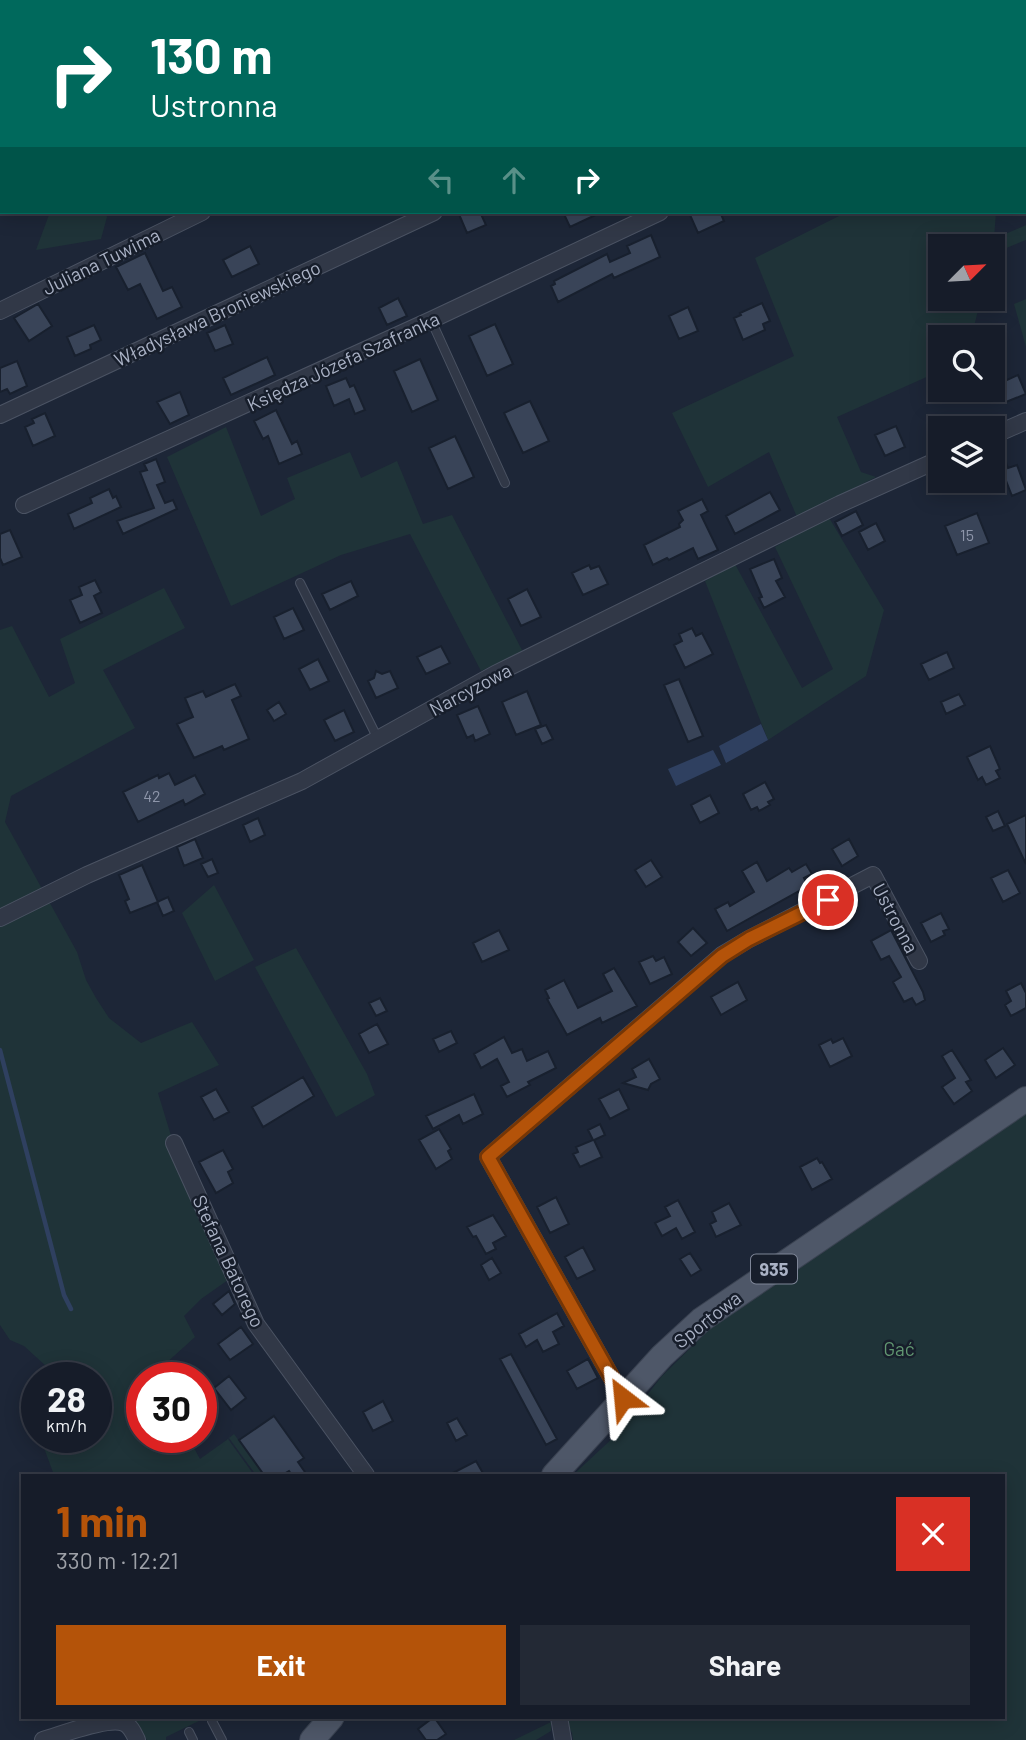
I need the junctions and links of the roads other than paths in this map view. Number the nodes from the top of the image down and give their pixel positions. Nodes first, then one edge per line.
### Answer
1 (198, 214) edge
2 (430, 214) edge
3 (656, 214) edge
4 (0, 311) edge
5 (431, 320) junction
6 (0, 415) edge
7 (1026, 421) edge
8 (1005, 430) edge
9 (928, 464) edge
10 (505, 483) dead end
11 (24, 505) dead end
12 (300, 583) dead end
13 (378, 739) junction
14 (0, 918) edge
15 (919, 961) dead end
16 (1026, 1099) edge
17 (174, 1143) dead end
18 (623, 1398) junction
19 (365, 1474) edge
20 (555, 1474) edge
21 (330, 1719) edge
22 (559, 1719) edge
23 (212, 1721) dead end
24 (43, 1740) edge
25 (137, 1740) edge
26 (222, 1740) edge
27 (312, 1740) edge
28 (563, 1740) edge

1 - 4 street, Juliana Tuwima
2 - 6 street, Władysława Broniewskiego
3 - 5 street, Księdza Józefa Szafranka
5 - 10 lane
5 - 11 street, Księdza Józefa Szafranka
7 - 8 street
9 - 13 street, Narcyzowa
12 - 13 lane
13 - 14 street, Narcyzowa
15 - 18 street, Ustronna
16 - 18 main road, Sportowa / 935
17 - 19 street, Stefana Batorego
18 - 20 main road, Sportowa / 935
21 - 27 main road
22 - 28 street
23 - 26 lane
24 - 25 street

